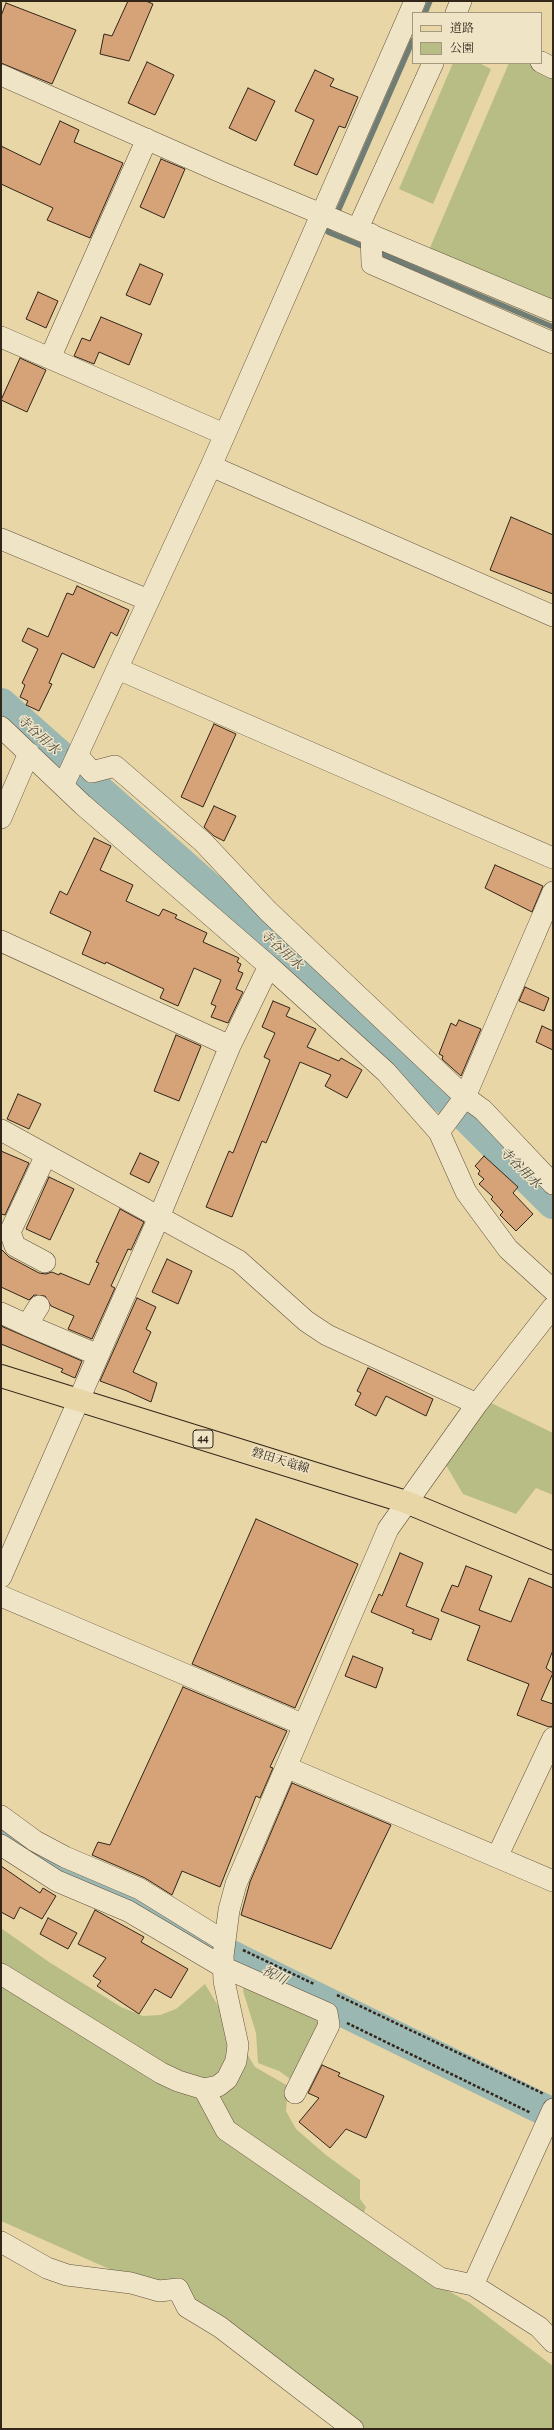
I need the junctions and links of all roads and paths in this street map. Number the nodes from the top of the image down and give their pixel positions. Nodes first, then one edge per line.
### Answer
1 (415, 1) edge
2 (461, 1) edge
3 (456, 12) edge
4 (542, 62) edge
5 (433, 64) edge
6 (553, 68) edge
7 (1, 75) edge
8 (147, 139) junction
9 (321, 214) junction
10 (364, 231) junction
11 (553, 311) edge
12 (1, 337) edge
13 (553, 343) edge
14 (50, 358) junction
15 (224, 434) junction
16 (211, 466) junction
17 (1, 539) edge
18 (148, 600) junction
19 (553, 616) edge
20 (118, 669) junction
21 (1, 726) edge
22 (29, 753) junction
23 (77, 755) junction
24 (63, 786) junction
25 (1, 818) edge
26 (553, 858) edge
27 (553, 892) edge
28 (1, 941) edge
29 (269, 966) junction
30 (230, 1046) junction
31 (459, 1105) junction
32 (1, 1130) edge
33 (440, 1132) junction
34 (46, 1155) junction
35 (553, 1184) edge
36 (159, 1217) junction
37 (46, 1262) dead end
38 (553, 1290) edge
39 (39, 1306) dead end
40 (553, 1307) edge
41 (1, 1313) edge
42 (27, 1325) junction
43 (98, 1355) junction
44 (1, 1376) edge
45 (78, 1399) junction
46 (477, 1404) junction
47 (406, 1502) junction
48 (553, 1563) edge
49 (1, 1577) edge
50 (1, 1596) edge
51 (304, 1725) junction
52 (553, 1738) edge
53 (286, 1767) junction
54 (1, 1816) edge
55 (1, 1845) edge
56 (497, 1858) junction
57 (553, 1882) edge
58 (223, 1953) junction
59 (1, 1974) edge
60 (317, 1985) dead end
61 (331, 1992) dead end
62 (327, 2013) junction
63 (204, 2088) junction
64 (295, 2093) dead end
65 (550, 2114) edge
66 (1, 2242) edge
67 (474, 2286) junction
68 (553, 2342) edge
69 (353, 2429) edge

1 - 9 street
2 - 3 street
4 - 6 street
5 - 10 street
7 - 8 street
8 - 9 street
8 - 14 street
9 - 10 street
9 - 15 street
10 - 11 street
10 - 13 street
12 - 14 street
14 - 15 street
15 - 16 street
16 - 18 street
16 - 19 street
17 - 18 street
18 - 20 street
20 - 23 street
20 - 26 street
21 - 22 street
22 - 24 street
22 - 25 street
23 - 24 street
23 - 31 street
24 - 29 street
27 - 31 street
28 - 30 street
29 - 30 street
29 - 33 street
30 - 36 street
31 - 33 street
31 - 35 street
32 - 34 street
33 - 38 street
34 - 36 street
34 - 37 street
36 - 43 street
36 - 46 street
39 - 42 street
40 - 46 street
41 - 42 street
42 - 43 street
43 - 45 street
44 - 45 main road, 磐田天竜線 / 44
45 - 47 main road, 磐田天竜線 / 44
45 - 49 street
46 - 47 street
47 - 48 main road, 磐田天竜線 / 44
47 - 51 street
50 - 51 street
51 - 53 street
52 - 56 street
53 - 56 street
53 - 58 street
54 - 58 street
55 - 58 street
56 - 57 street
58 - 60 path
58 - 62 street
58 - 63 street
59 - 63 street
61 - 65 path
62 - 64 street
62 - 65 path
63 - 67 street
65 - 67 street
66 - 69 street
67 - 68 street

